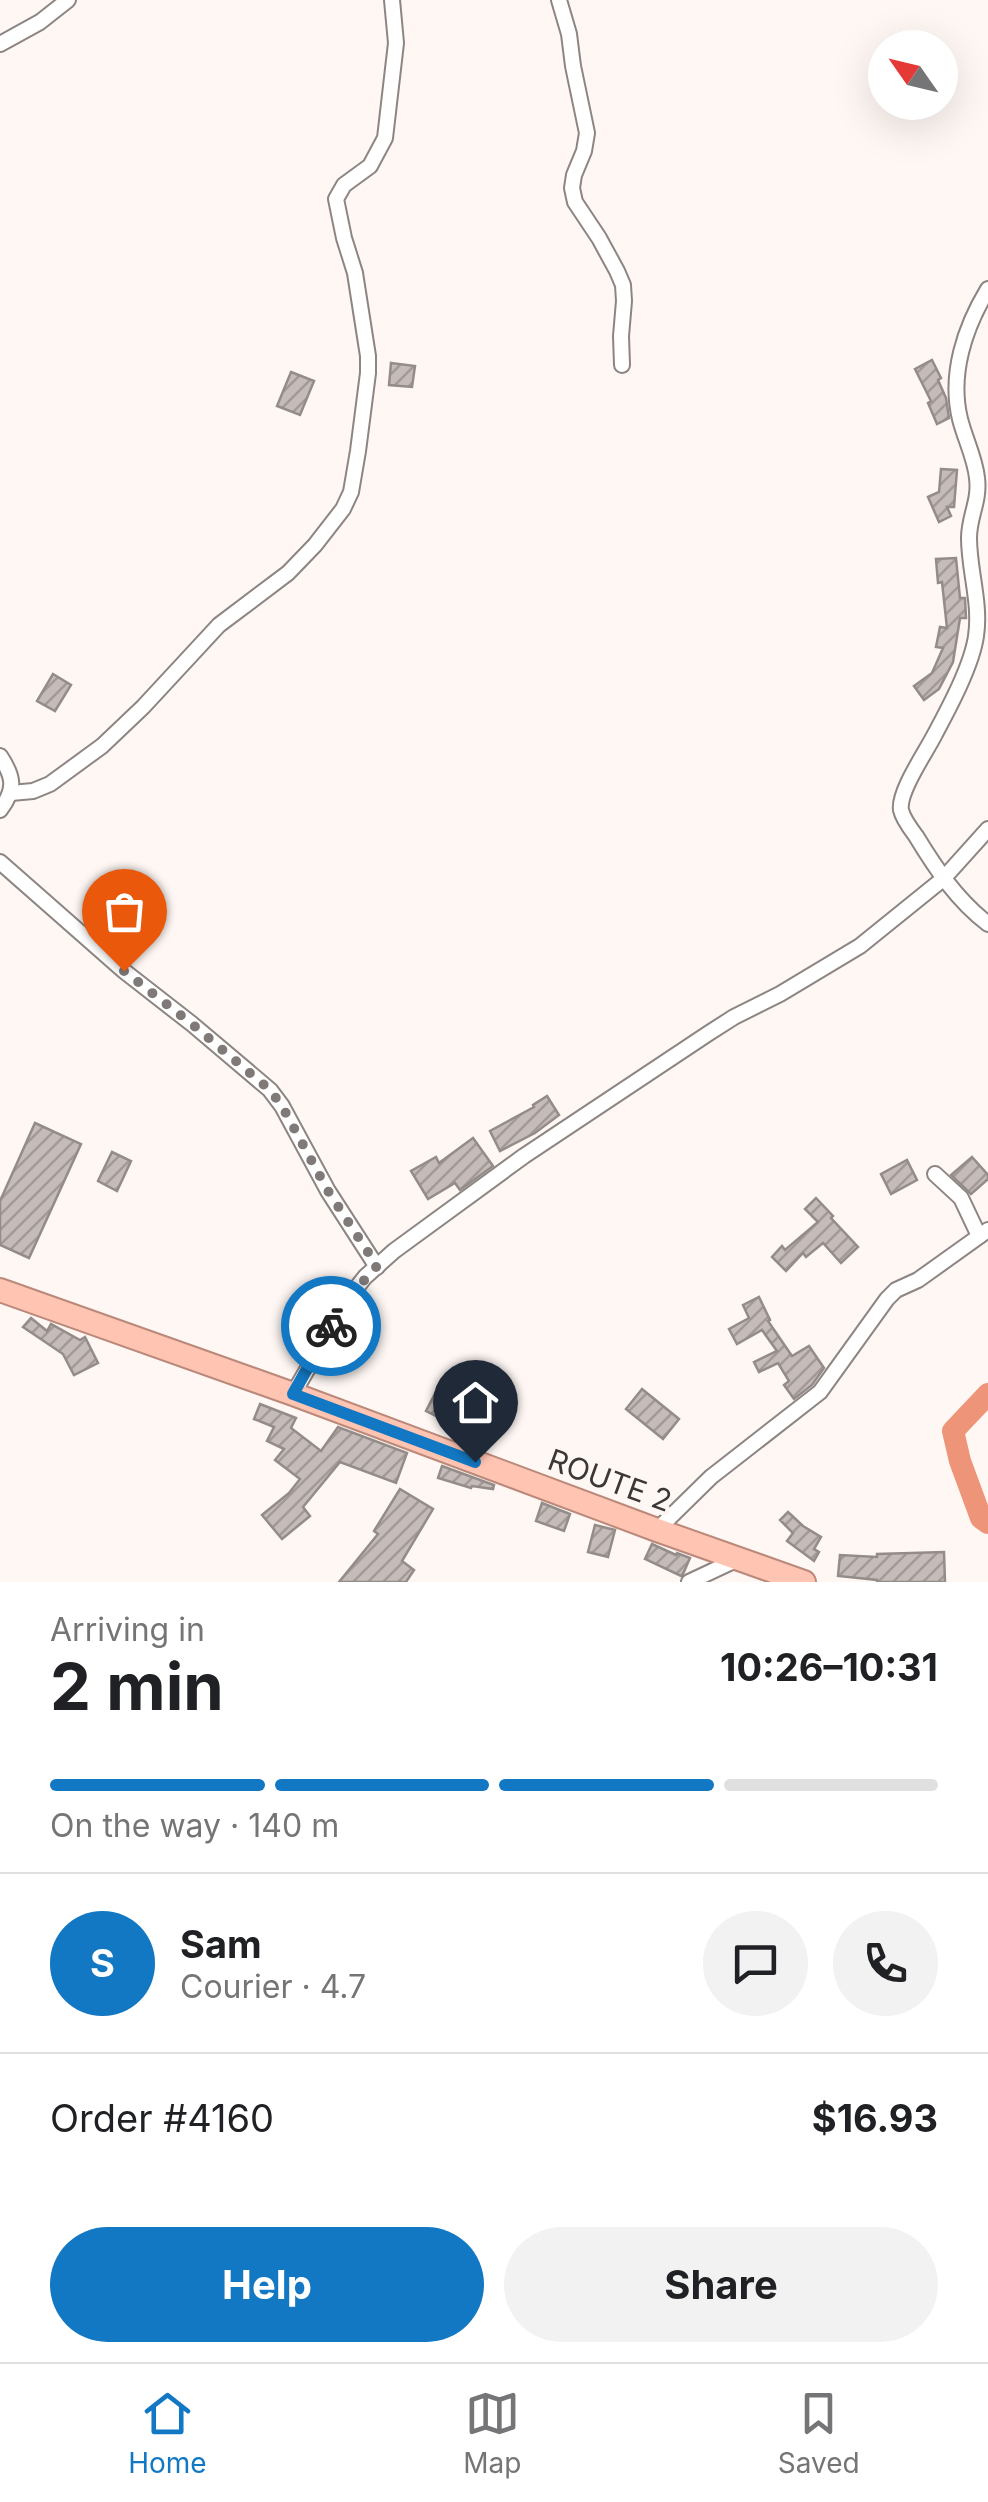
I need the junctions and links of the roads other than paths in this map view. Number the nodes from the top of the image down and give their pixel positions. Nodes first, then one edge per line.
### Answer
1 (68, 0) edge
2 (392, 0) edge
3 (559, 0) edge
4 (0, 44) edge
5 (988, 289) edge
6 (622, 366) dead end
7 (0, 756) edge
8 (10, 793) junction
9 (0, 810) edge
10 (988, 829) edge
11 (0, 862) edge
12 (943, 879) junction
13 (988, 924) edge
14 (935, 1174) dead end
15 (984, 1233) edge
16 (377, 1266) junction
17 (0, 1290) edge
18 (293, 1394) junction
19 (657, 1530) junction
20 (740, 1558) junction
21 (798, 1581) edge
22 (689, 1582) edge

1 - 4 street
2 - 8 street
3 - 6 street
5 - 12 street
7 - 8 street
8 - 9 street
10 - 12 street
11 - 16 street
12 - 13 street
12 - 16 street
14 - 15 street
15 - 19 street
16 - 18 street
17 - 18 highway, ROUTE 2
18 - 19 highway, ROUTE 2
19 - 20 highway, ROUTE 2
20 - 21 highway, ROUTE 2
20 - 22 street

